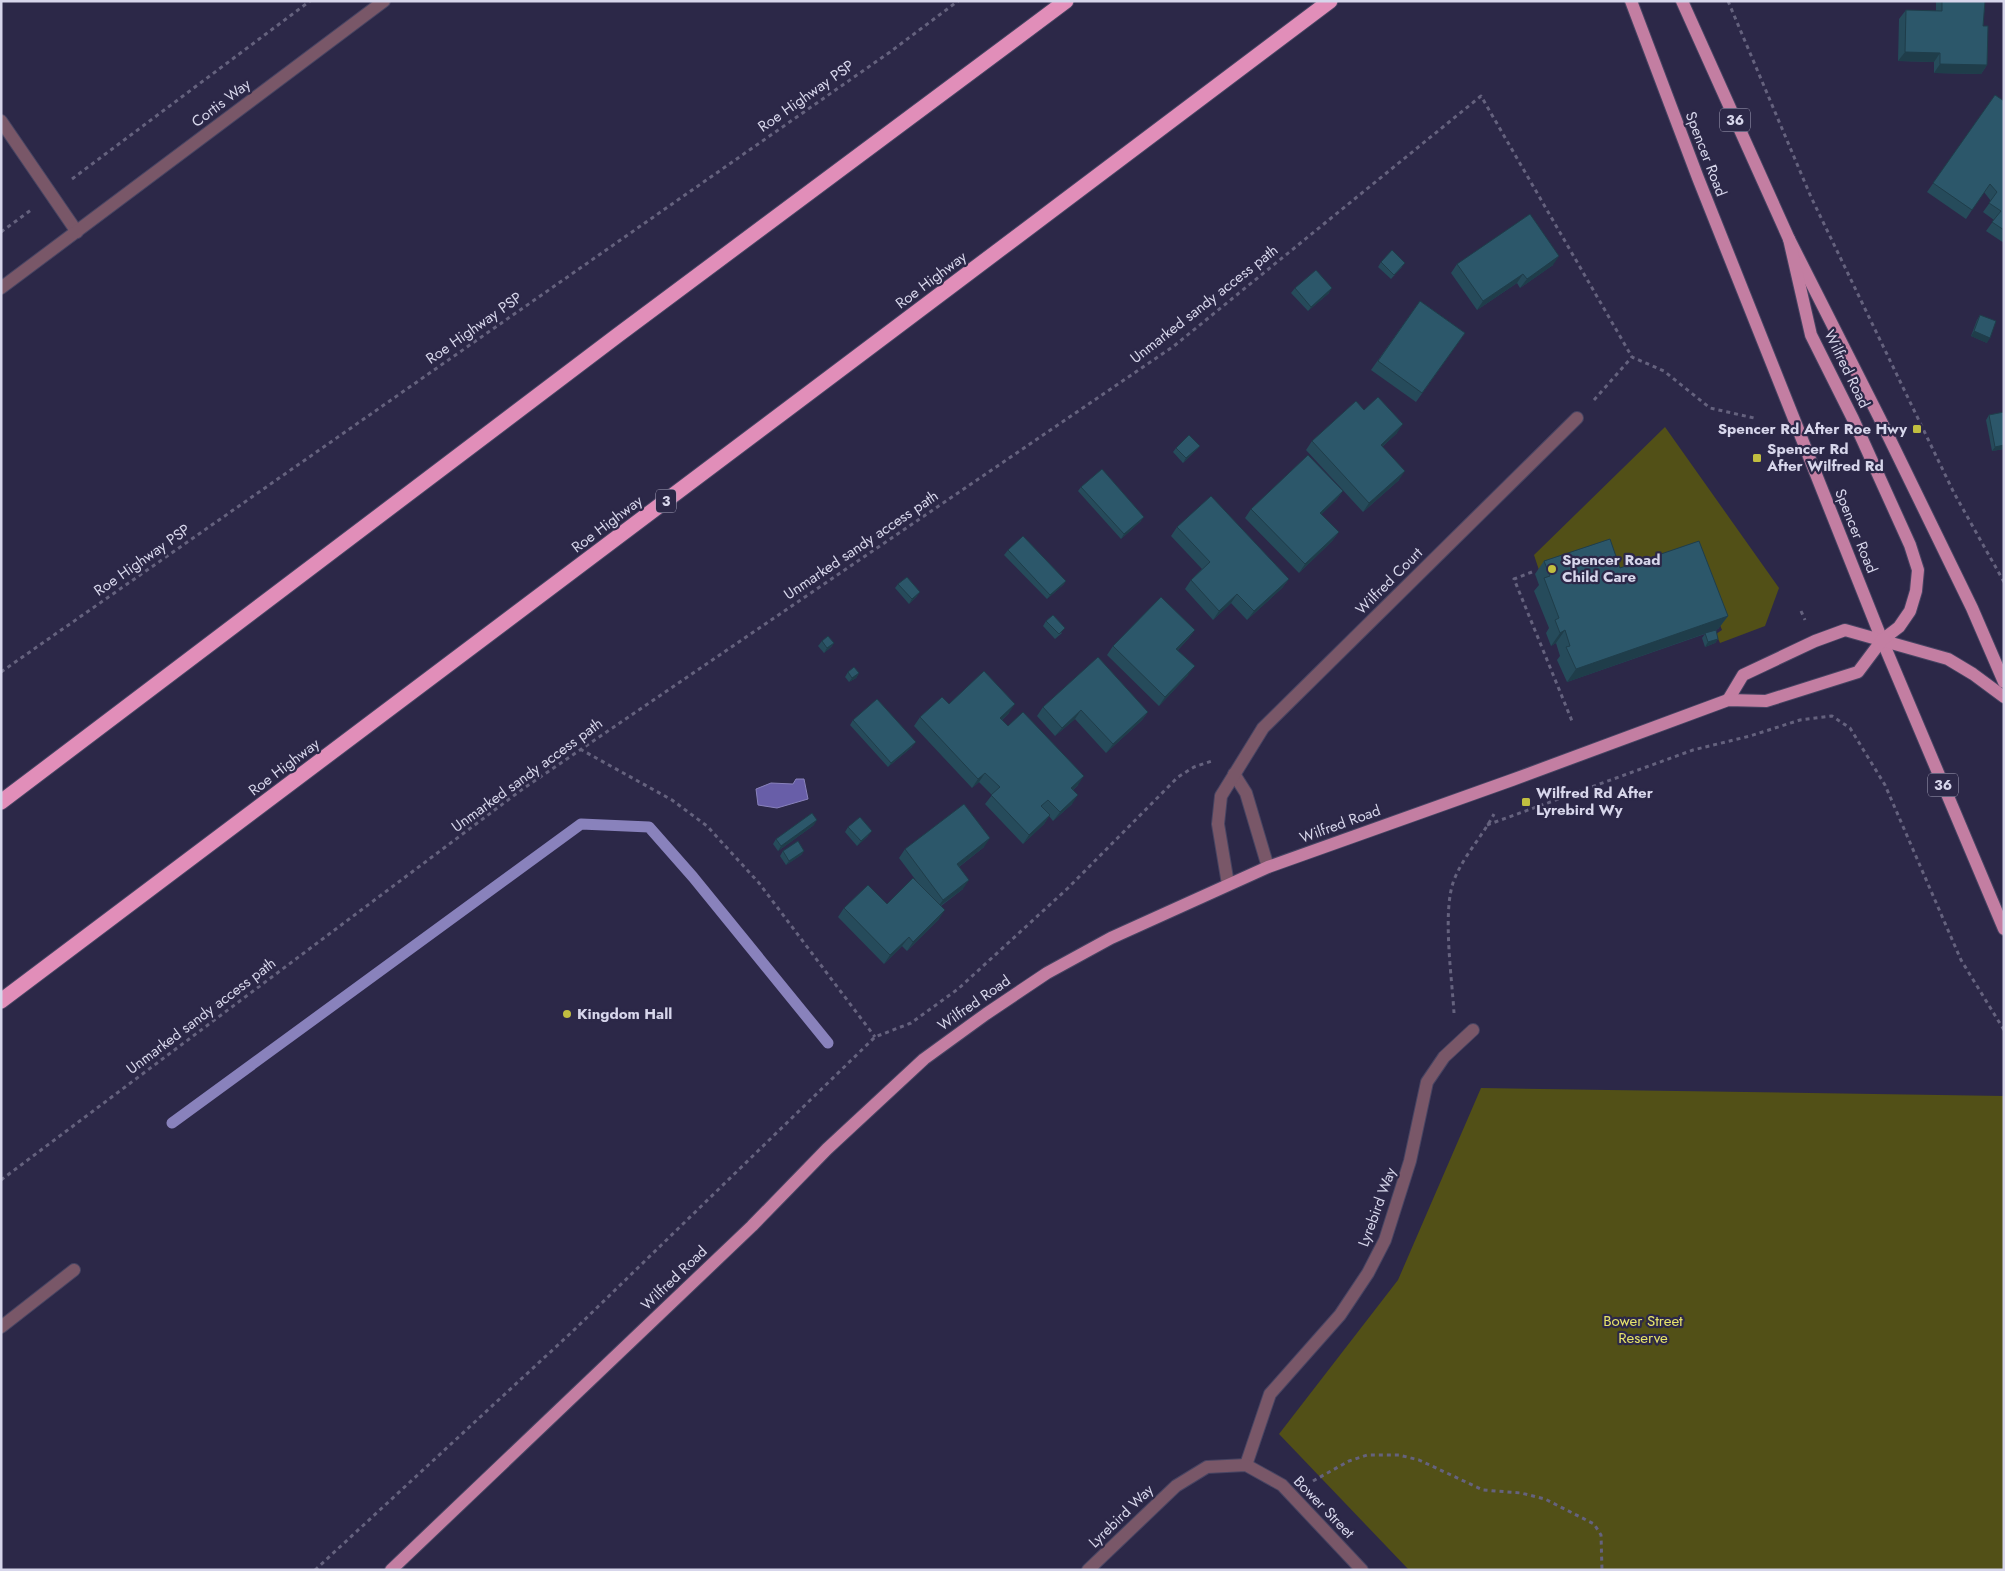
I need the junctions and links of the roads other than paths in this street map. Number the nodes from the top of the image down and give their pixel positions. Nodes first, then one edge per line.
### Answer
1 (384, 1) edge
2 (1066, 1) edge
3 (1330, 1) edge
4 (1631, 1) edge
5 (1682, 1) edge
6 (1, 121) edge
7 (77, 232) junction
8 (1789, 239) junction
9 (1, 288) edge
10 (1578, 418) road end
11 (1882, 640) junction
12 (2004, 682) edge
13 (2004, 697) edge
14 (1728, 700) junction
15 (1234, 774) junction
16 (1, 802) edge
17 (1268, 867) junction
18 (1228, 884) junction
19 (2004, 929) edge
20 (1, 1001) edge
21 (1469, 1032) road end
22 (74, 1270) dead end
23 (1, 1327) edge
24 (1246, 1465) junction
25 (391, 1570) edge
26 (1088, 1570) edge
27 (1362, 1570) edge

1 - 7 street, Cortis Way
2 - 16 highway
3 - 20 highway, Roe Highway / 3
4 - 11 main road, Spencer Road / 36
5 - 8 main road, 36
6 - 7 street
7 - 9 street, Cortis Way
8 - 11 main road, Wilfred Road
8 - 12 main road, 36
10 - 15 street, Wilfred Court
11 - 13 main road
11 - 14 main road, Wilfred Road
11 - 14 main road
11 - 19 main road, Spencer Road / 36
14 - 17 main road, Wilfred Road
15 - 17 street
15 - 18 street, Wilfred Court
17 - 18 main road, Wilfred Road
18 - 25 main road, Wilfred Road
21 - 24 street, Lyrebird Way
22 - 23 street
24 - 26 street, Lyrebird Way
24 - 27 street, Bower Street

